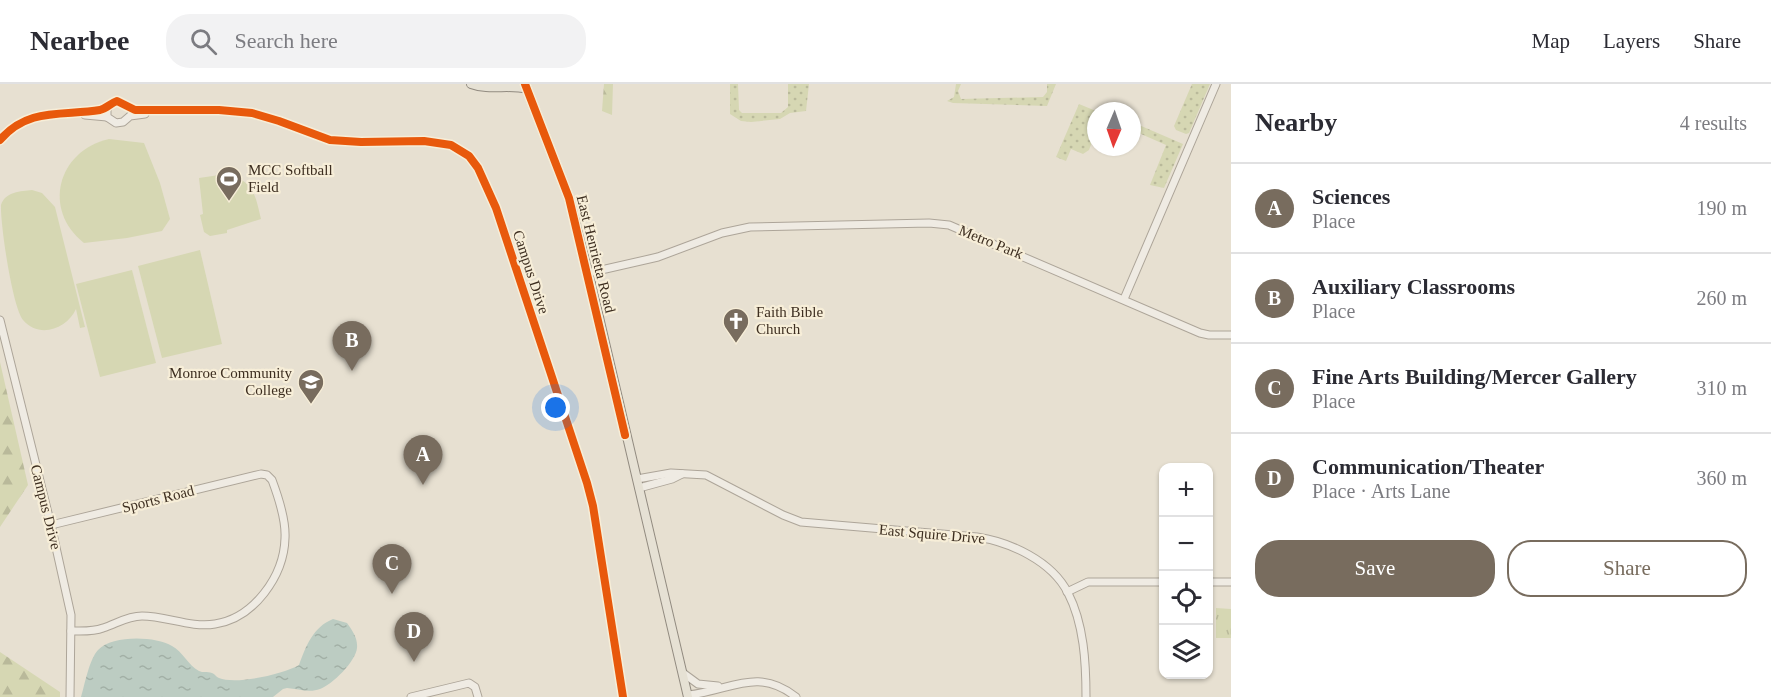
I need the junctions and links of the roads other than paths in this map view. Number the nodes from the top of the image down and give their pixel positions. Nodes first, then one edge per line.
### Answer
1 (471, 84) edge
2 (1216, 84) edge
3 (526, 86) edge
4 (126, 105) junction
5 (109, 106) junction
6 (172, 111) junction
7 (44, 115) junction
8 (108, 117) junction
9 (127, 118) junction
10 (0, 140) edge
11 (588, 273) junction
12 (1124, 299) junction
13 (0, 320) edge
14 (1231, 334) edge
15 (638, 483) junction
16 (51, 525) junction
17 (1159, 582) edge
18 (1213, 582) edge
19 (1231, 582) edge
20 (1068, 592) junction
21 (71, 631) junction
22 (683, 673) junction
23 (732, 686) junction
24 (688, 696) edge
25 (70, 697) edge
26 (413, 697) edge
27 (478, 697) edge
28 (623, 697) edge
29 (796, 697) edge
30 (1086, 697) edge

1 - 3 main road
2 - 12 street
3 - 11 main road, East Henrietta Road
4 - 5 street
4 - 6 street, Campus Drive
4 - 9 street
5 - 7 street
5 - 8 street
6 - 9 street, Campus Drive
6 - 28 street, Campus Drive
7 - 8 street
7 - 10 street
8 - 9 street
11 - 12 street, Metro Park
11 - 15 main road, East Henrietta Road
12 - 14 street, Metro Park
13 - 16 street, Campus Drive
15 - 20 street, East Squire Drive
15 - 22 main road, East Henrietta Road
16 - 21 street, Campus Drive
16 - 21 street, Sports Road
17 - 20 street
18 - 19 street
20 - 30 street, East Squire Drive
21 - 25 street, Campus Drive
22 - 23 street
22 - 24 main road, East Henrietta Road
23 - 24 street
23 - 29 street
26 - 27 street

